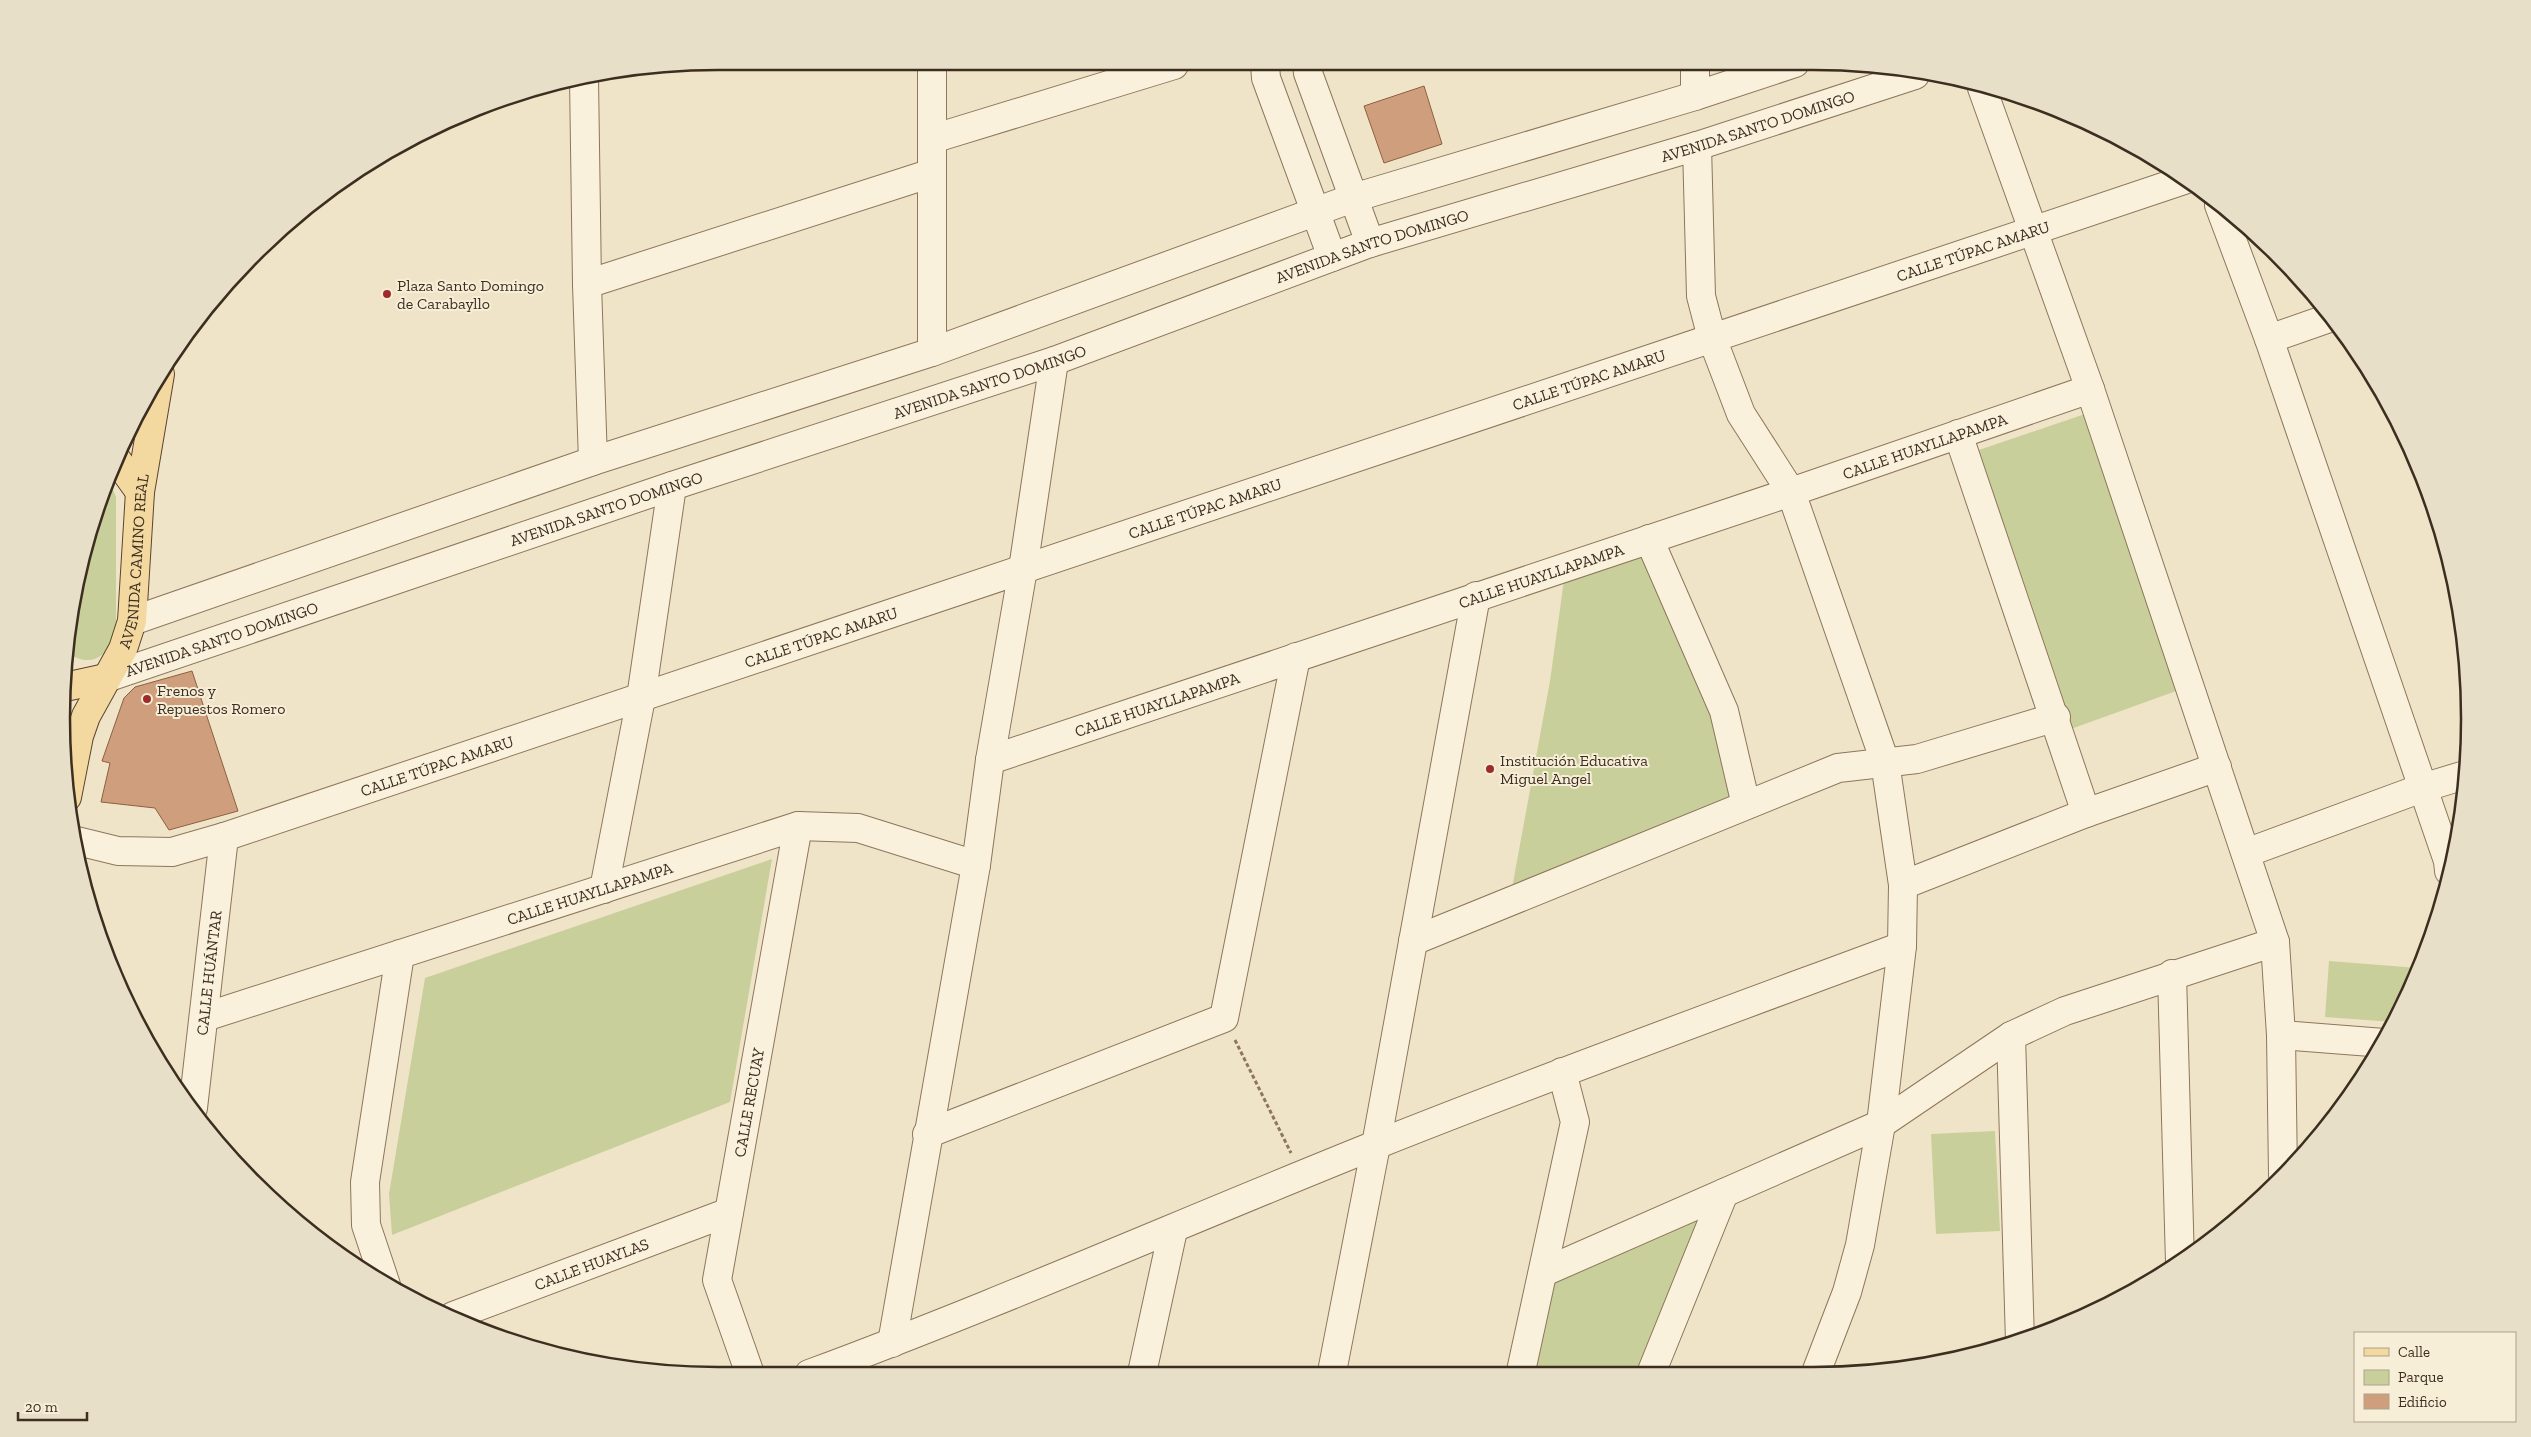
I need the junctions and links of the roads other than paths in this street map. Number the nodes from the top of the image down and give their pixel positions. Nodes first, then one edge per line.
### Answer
1 (932, 70) edge
2 (1158, 70) edge
3 (1265, 70) edge
4 (1308, 70) edge
5 (1694, 70) edge
6 (1774, 70) edge
7 (1907, 77) edge
8 (584, 84) edge
9 (1984, 93) edge
10 (1694, 96) junction
11 (932, 140) junction
12 (1697, 146) junction
13 (932, 173) junction
14 (2177, 182) edge
15 (1353, 198) junction
16 (1314, 212) junction
17 (2225, 218) edge
18 (2033, 230) junction
19 (1370, 243) junction
20 (1332, 257) junction
21 (587, 284) junction
22 (2324, 320) edge
23 (1712, 338) junction
24 (2269, 338) junction
25 (932, 352) junction
26 (1054, 361) junction
27 (2090, 388) junction
28 (156, 395) edge
29 (1958, 434) junction
30 (593, 461) junction
31 (121, 466) edge
32 (672, 486) junction
33 (140, 492) junction
34 (1791, 492) junction
35 (1649, 539) junction
36 (1023, 569) junction
37 (1476, 596) junction
38 (132, 621) junction
39 (1296, 657) junction
40 (106, 678) junction
41 (71, 686) edge
42 (641, 698) junction
43 (2056, 717) junction
44 (990, 760) junction
45 (1885, 762) junction
46 (2217, 767) junction
47 (72, 771) edge
48 (2458, 777) edge
49 (2422, 788) junction
50 (1746, 805) junction
51 (2086, 813) junction
52 (798, 826) junction
53 (224, 837) junction
54 (82, 842) edge
55 (2246, 853) junction
56 (2446, 856) edge
57 (976, 865) junction
58 (1903, 885) junction
59 (604, 889) junction
60 (1413, 941) junction
61 (2275, 942) junction
62 (1902, 946) junction
63 (400, 954) junction
64 (2172, 974) junction
65 (205, 1017) junction
66 (2281, 1035) junction
67 (2011, 1036) junction
68 (2374, 1042) edge
69 (1562, 1072) junction
70 (194, 1100) edge
71 (1881, 1124) junction
72 (927, 1134) junction
73 (1376, 1145) junction
74 (2283, 1164) edge
75 (1724, 1193) junction
76 (729, 1212) junction
77 (1173, 1230) junction
78 (2180, 1253) edge
79 (1544, 1272) junction
80 (382, 1273) edge
81 (460, 1313) edge
82 (2020, 1333) edge
83 (892, 1343) junction
84 (748, 1367) edge
85 (828, 1367) edge
86 (1143, 1367) edge
87 (1333, 1367) edge
88 (1522, 1367) edge
89 (1654, 1367) edge
90 (1818, 1367) edge

1 - 11 street
2 - 11 street
3 - 16 street
4 - 15 street
5 - 10 street
6 - 10 street
7 - 12 street, AVENIDA SANTO DOMINGO
8 - 21 street
9 - 18 street
10 - 15 street
11 - 13 street
12 - 19 street, AVENIDA SANTO DOMINGO
12 - 23 street
13 - 21 street
13 - 25 street
14 - 18 street, CALLE TÚPAC AMARU
15 - 16 street
15 - 19 street
16 - 20 street
16 - 25 street
17 - 24 street
18 - 23 street, CALLE TÚPAC AMARU
18 - 27 street
19 - 20 street, AVENIDA SANTO DOMINGO
20 - 26 street, AVENIDA SANTO DOMINGO
21 - 30 street
22 - 24 street
23 - 34 street
23 - 36 street, CALLE TÚPAC AMARU
24 - 49 street
25 - 30 street
26 - 32 street, AVENIDA SANTO DOMINGO
26 - 36 street
27 - 29 street, CALLE HUAYLLAPAMPA
27 - 46 street
28 - 33 main road, AVENIDA CAMINO REAL
29 - 34 street, CALLE HUAYLLAPAMPA
29 - 43 street
30 - 38 street
31 - 33 main road
32 - 40 street, AVENIDA SANTO DOMINGO
32 - 42 street
33 - 38 main road, AVENIDA CAMINO REAL
34 - 35 street, CALLE HUAYLLAPAMPA
34 - 45 street
35 - 37 street, CALLE HUAYLLAPAMPA
35 - 50 street
36 - 42 street, CALLE TÚPAC AMARU
36 - 44 street
37 - 39 street, CALLE HUAYLLAPAMPA
37 - 60 street
38 - 40 main road, AVENIDA CAMINO REAL
39 - 44 street, CALLE HUAYLLAPAMPA
39 - 72 street
40 - 41 main road, AVENIDA SANTO DOMINGO
40 - 47 main road, AVENIDA CAMINO REAL
42 - 53 street, CALLE TÚPAC AMARU
42 - 59 street
43 - 45 street
43 - 51 street
44 - 57 street
45 - 50 street
45 - 58 street
46 - 51 street
46 - 55 street
48 - 49 street
49 - 55 street
49 - 56 street
50 - 60 street
51 - 58 street
52 - 57 street, CALLE HUAYLLAPAMPA
52 - 59 street, CALLE HUAYLLAPAMPA
52 - 76 street, CALLE RECUAY
53 - 54 street, CALLE TÚPAC AMARU
53 - 65 street, CALLE HUÁNTAR
55 - 61 street
57 - 72 street
58 - 62 street
59 - 63 street, CALLE HUAYLLAPAMPA
60 - 73 street
61 - 64 street
61 - 66 street
62 - 69 street
62 - 71 street
63 - 65 street, CALLE HUAYLLAPAMPA
63 - 80 street
64 - 67 street
64 - 78 street
65 - 70 street, CALLE HUÁNTAR
66 - 68 street
66 - 74 street
67 - 71 street
67 - 82 street
69 - 73 street
69 - 79 street
71 - 75 street
71 - 90 street
72 - 83 street
73 - 77 street
73 - 87 street
75 - 79 street
75 - 89 street
76 - 81 street, CALLE HUAYLAS
76 - 84 street, CALLE RECUAY
77 - 83 street
77 - 86 street
79 - 88 street
83 - 85 street

